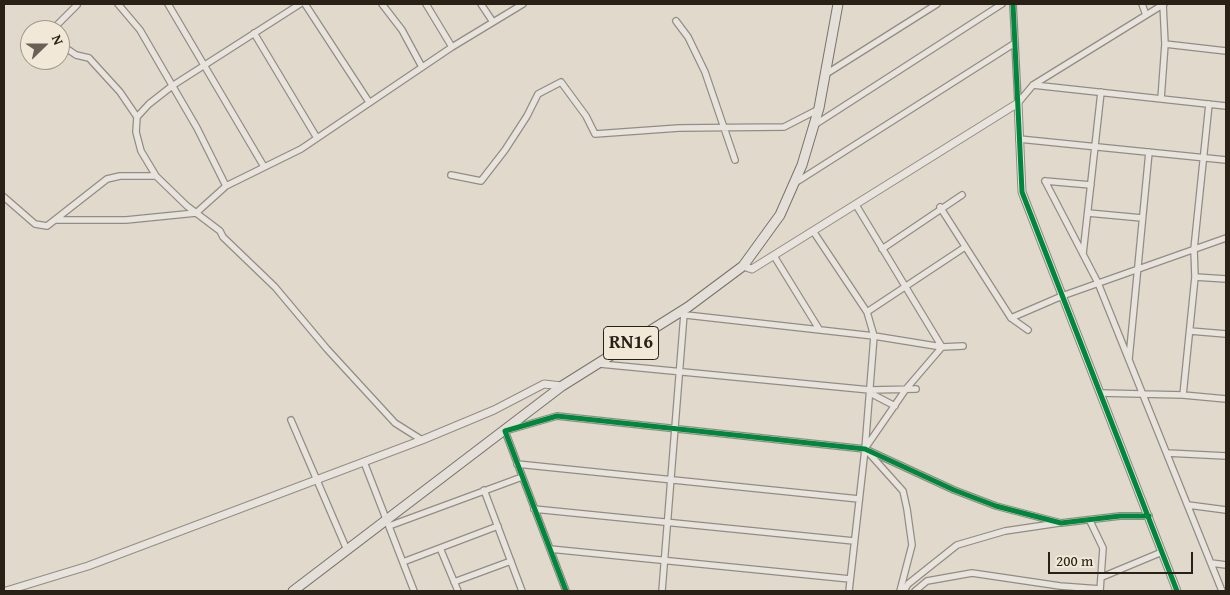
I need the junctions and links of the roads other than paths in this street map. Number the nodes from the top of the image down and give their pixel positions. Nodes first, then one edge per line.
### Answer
1 (118, 4) edge
2 (168, 4) edge
3 (300, 4) edge
4 (305, 4) edge
5 (382, 4) edge
6 (426, 4) edge
7 (481, 4) edge
8 (523, 4) edge
9 (838, 4) edge
10 (937, 4) edge
11 (1002, 4) edge
12 (1013, 4) edge
13 (1142, 4) edge
14 (1164, 4) edge
15 (77, 5) dead end
16 (1146, 15) junction
17 (61, 20) edge
18 (676, 21) dead end
19 (493, 22) junction
20 (254, 33) junction
21 (1015, 43) junction
22 (1165, 44) junction
23 (452, 46) junction
24 (1226, 49) edge
25 (70, 51) edge
26 (204, 66) junction
27 (422, 67) junction
28 (826, 74) junction
29 (1033, 85) junction
30 (172, 86) junction
31 (1101, 92) junction
32 (1161, 99) junction
33 (369, 102) junction
34 (1018, 103) junction
35 (1208, 104) junction
36 (1226, 106) edge
37 (820, 108) junction
38 (137, 117) junction
39 (816, 124) junction
40 (723, 126) junction
41 (317, 138) junction
42 (1019, 139) junction
43 (1095, 147) junction
44 (1148, 152) junction
45 (1203, 157) junction
46 (735, 160) dead end
47 (1226, 160) edge
48 (264, 165) junction
49 (452, 175) dead end
50 (156, 176) junction
51 (795, 183) junction
52 (1091, 185) junction
53 (226, 186) junction
54 (962, 195) dead end
55 (4, 197) edge
56 (856, 205) junction
57 (940, 208) junction
58 (196, 213) junction
59 (1088, 213) junction
60 (1142, 218) junction
61 (55, 220) junction
62 (814, 231) junction
63 (1226, 238) edge
64 (965, 247) junction
65 (882, 248) junction
66 (1194, 249) junction
67 (1083, 254) junction
68 (774, 256) junction
69 (743, 266) junction
70 (1138, 268) junction
71 (1195, 277) junction
72 (1226, 279) edge
73 (1098, 283) junction
74 (905, 287) junction
75 (1062, 296) junction
76 (867, 312) junction
77 (680, 314) junction
78 (1011, 318) junction
79 (819, 329) junction
80 (1028, 330) dead end
81 (1190, 331) junction
82 (1226, 334) edge
83 (874, 336) junction
84 (963, 346) dead end
85 (942, 347) junction
86 (1129, 360) junction
87 (598, 363) junction
88 (679, 371) junction
89 (562, 386) junction
90 (906, 389) junction
91 (916, 389) dead end
92 (870, 391) junction
93 (1100, 393) junction
94 (1143, 394) junction
95 (1183, 395) junction
96 (1226, 399) edge
97 (895, 406) junction
98 (291, 420) dead end
99 (675, 429) junction
100 (505, 431) junction
101 (422, 440) junction
102 (865, 449) junction
103 (1167, 453) junction
104 (1226, 456) edge
105 (364, 462) junction
106 (517, 464) junction
107 (522, 476) junction
108 (316, 480) junction
109 (671, 481) junction
110 (484, 490) junction
111 (859, 499) junction
112 (1188, 505) junction
113 (534, 509) junction
114 (1226, 510) edge
115 (1149, 516) junction
116 (1090, 520) junction
117 (388, 523) junction
118 (667, 523) junction
119 (1061, 523) junction
120 (498, 526) junction
121 (854, 541) junction
122 (440, 548) junction
123 (347, 550) junction
124 (550, 550) junction
125 (1162, 552) junction
126 (665, 559) junction
127 (511, 561) junction
128 (403, 562) junction
129 (1211, 564) junction
130 (1226, 565) edge
131 (1102, 577) junction
132 (850, 579) junction
133 (454, 582) junction
134 (1059, 589) edge
135 (565, 590) edge
136 (1100, 590) edge
137 (6, 591) edge
138 (293, 591) edge
139 (414, 591) edge
140 (458, 591) edge
141 (522, 591) edge
142 (557, 591) edge
143 (662, 591) edge
144 (849, 591) edge
145 (900, 591) edge
146 (904, 591) edge
147 (915, 591) edge
148 (1178, 591) edge
149 (1222, 591) edge

1 - 30 street
2 - 26 street
3 - 20 street
4 - 33 street
5 - 27 street
6 - 23 street
7 - 19 street
8 - 19 street
9 - 28 main road, RN16
10 - 28 street
11 - 39 street
12 - 21 street
13 - 16 street
14 - 16 street
14 - 22 street
15 - 17 street
16 - 29 street
18 - 40 street
19 - 23 street
20 - 26 street
20 - 41 street
21 - 34 street
21 - 51 street
22 - 24 street
22 - 32 street
23 - 27 street
25 - 38 street
26 - 30 street
26 - 48 street
27 - 33 street
28 - 37 main road, RN16
29 - 31 street
29 - 34 street
30 - 38 street
30 - 53 street
31 - 32 street
31 - 43 street
32 - 35 street
33 - 41 street
34 - 42 street
34 - 56 street
35 - 36 street
35 - 45 street
37 - 39 main road, RN16
37 - 40 street
38 - 50 street
39 - 51 main road, RN16
40 - 46 street
40 - 49 street
41 - 48 street
42 - 43 street
42 - 75 street
43 - 44 street
43 - 52 street
44 - 45 street
44 - 60 street
45 - 47 street
45 - 66 street
48 - 53 street
50 - 58 street
50 - 61 street
51 - 69 main road, RN16
52 - 59 street
52 - 67 street
53 - 58 street
54 - 57 street
55 - 61 street
56 - 62 street
56 - 65 street
57 - 64 street
57 - 65 street
58 - 61 street
58 - 101 street
59 - 60 street
59 - 67 street
60 - 70 street
62 - 68 street
62 - 76 street
63 - 66 street
64 - 74 street
64 - 78 street
65 - 74 street
66 - 70 street
66 - 71 street
67 - 73 street
68 - 69 street
68 - 79 street
69 - 77 main road, RN16
70 - 73 street
70 - 86 street
71 - 72 street
71 - 81 street
73 - 75 street
73 - 86 street
74 - 76 street
74 - 85 street
75 - 78 street
75 - 93 street
76 - 83 street
77 - 79 street
77 - 87 main road, RN16
77 - 88 street
78 - 80 street
79 - 83 street
81 - 82 street
81 - 95 street
83 - 85 street
83 - 92 street
84 - 85 street
85 - 90 street
86 - 94 street
87 - 88 street
87 - 89 main road, RN16
88 - 92 street
88 - 99 street
89 - 100 main road, RN16
89 - 101 street
90 - 91 street
90 - 92 street
90 - 97 street
92 - 97 street
92 - 102 street
93 - 94 street
93 - 115 street
94 - 95 street
94 - 103 street
95 - 96 street
97 - 102 street
98 - 108 street
99 - 100 street
99 - 102 street
99 - 109 street
100 - 106 street
100 - 117 main road, RN16
101 - 105 street
102 - 111 street
102 - 119 street
102 - 145 street
103 - 104 street
103 - 112 street
105 - 108 street
105 - 117 street
106 - 107 street
106 - 109 street
107 - 110 street
107 - 113 street
108 - 123 street
108 - 137 street
109 - 111 street
109 - 118 street
110 - 117 street
110 - 120 street
111 - 121 street
112 - 114 street
112 - 129 street
113 - 118 street
113 - 124 street
115 - 116 street
115 - 125 street
116 - 119 street
116 - 131 street
117 - 123 main road, RN16
117 - 128 street
118 - 121 street
118 - 126 street
119 - 146 street
120 - 122 street
120 - 127 street
121 - 132 street
122 - 128 street
122 - 133 street
123 - 138 main road, RN16
124 - 126 street
124 - 135 street
125 - 131 street
125 - 148 street
126 - 132 street
126 - 143 street
127 - 133 street
127 - 141 street
128 - 139 street
129 - 130 street
129 - 149 street
131 - 136 street
132 - 144 street
133 - 140 street
134 - 136 street
134 - 147 street
135 - 142 street

